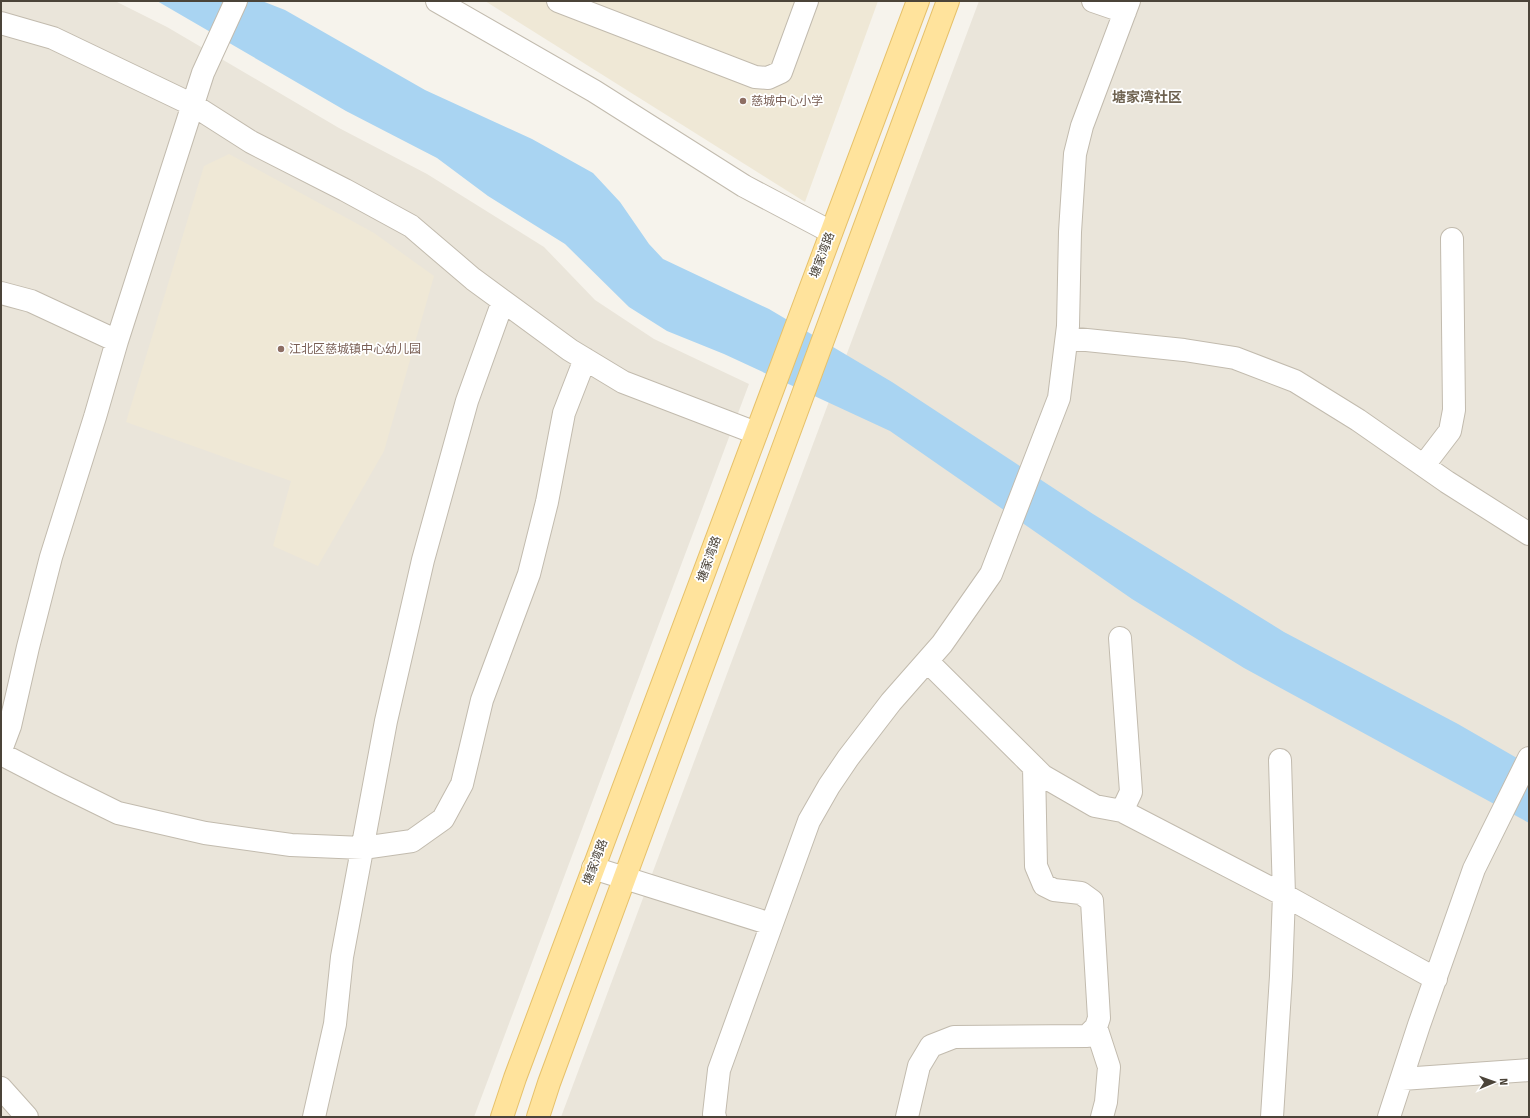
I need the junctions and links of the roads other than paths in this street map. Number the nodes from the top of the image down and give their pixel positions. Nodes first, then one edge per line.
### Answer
1 (236, 1) edge
2 (437, 1) edge
3 (558, 1) edge
4 (807, 1) edge
5 (918, 1) edge
6 (948, 1) edge
7 (1094, 1) edge
8 (1127, 6) edge
9 (1, 23) edge
10 (192, 105) junction
11 (831, 232) junction
12 (1452, 239) dead end
13 (1, 293) edge
14 (503, 301) junction
15 (1067, 338) junction
16 (117, 341) junction
17 (585, 359) junction
18 (756, 433) junction
19 (1424, 465) junction
20 (1529, 534) edge
21 (1120, 638) dead end
22 (927, 661) junction
23 (1, 750) edge
24 (1, 754) edge
25 (1529, 758) edge
26 (1280, 760) dead end
27 (1034, 767) junction
28 (1122, 811) junction
29 (363, 848) junction
30 (593, 868) junction
31 (624, 878) junction
32 (1284, 895) junction
33 (772, 924) junction
34 (1436, 979) junction
35 (1096, 1027) junction
36 (1529, 1070) edge
37 (1402, 1079) junction
38 (1, 1088) edge
39 (27, 1117) edge
40 (314, 1117) edge
41 (502, 1117) edge
42 (538, 1117) edge
43 (715, 1117) edge
44 (907, 1117) edge
45 (1102, 1117) edge
46 (1272, 1117) edge
47 (1389, 1117) edge

1 - 10 street
2 - 11 street
3 - 4 street
5 - 11 main road, 塘家湾路
6 - 31 main road
7 - 8 street
8 - 15 street
9 - 10 street
10 - 14 street
10 - 16 street
11 - 18 main road, 塘家湾路
12 - 19 street
13 - 16 street
14 - 17 street
14 - 29 street
15 - 19 street
15 - 22 street
16 - 23 street
17 - 18 street
17 - 29 street
18 - 30 main road, 塘家湾路
19 - 20 street
21 - 28 street
22 - 27 street
22 - 33 street
24 - 29 street
25 - 34 street
26 - 32 street
27 - 28 street
27 - 35 street
28 - 32 street
29 - 40 street
30 - 31 street
30 - 41 main road, 塘家湾路
31 - 33 street
31 - 42 main road
32 - 34 street
32 - 46 street
33 - 43 street
34 - 37 street
35 - 44 street
35 - 45 street
36 - 37 street
37 - 47 street
38 - 39 street

